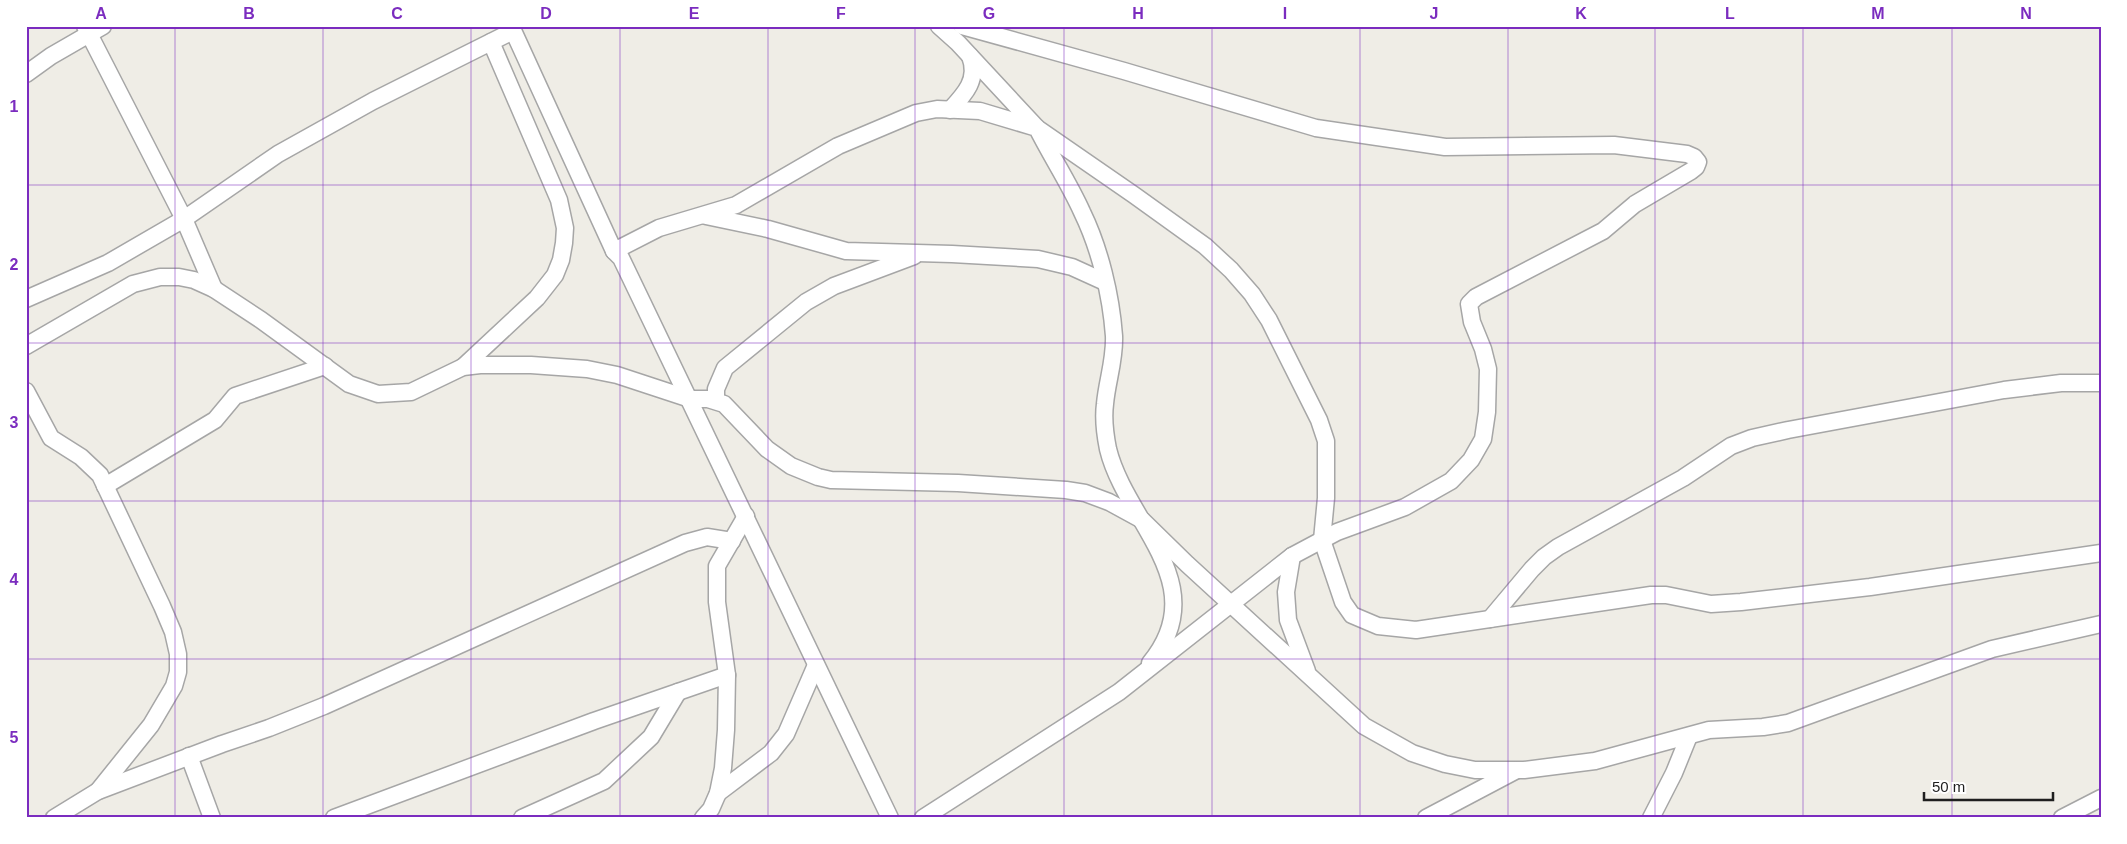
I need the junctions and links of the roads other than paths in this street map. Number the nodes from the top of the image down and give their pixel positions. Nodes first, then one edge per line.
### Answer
1 (939, 26) edge
2 (965, 27) edge
3 (92, 29) edge
4 (512, 29) edge
5 (491, 42) junction
6 (970, 56) junction
7 (26, 74) edge
8 (950, 110) junction
9 (1037, 128) junction
10 (704, 215) junction
11 (184, 219) junction
12 (614, 251) junction
13 (924, 253) junction
14 (1105, 282) junction
15 (214, 290) junction
16 (26, 299) edge
17 (26, 346) edge
18 (325, 366) junction
19 (463, 367) junction
20 (2101, 383) edge
21 (26, 391) edge
22 (690, 399) junction
23 (716, 400) junction
24 (105, 486) junction
25 (746, 516) junction
26 (1142, 520) junction
27 (1322, 540) junction
28 (732, 542) junction
29 (2101, 553) edge
30 (1292, 556) junction
31 (1232, 605) junction
32 (1490, 619) junction
33 (2101, 624) edge
34 (816, 665) junction
35 (727, 676) junction
36 (1309, 676) junction
37 (1138, 678) junction
38 (678, 692) junction
39 (1689, 736) junction
40 (189, 756) junction
41 (1518, 770) junction
42 (98, 791) junction
43 (718, 793) junction
44 (2101, 798) edge
45 (365, 812) edge
46 (54, 818) edge
47 (212, 818) edge
48 (334, 818) edge
49 (522, 818) edge
50 (703, 818) edge
51 (890, 818) edge
52 (923, 818) edge
53 (1426, 818) edge
54 (1651, 818) edge
55 (2062, 818) edge

1 - 6 street
2 - 27 street
3 - 7 street
3 - 11 street
4 - 5 street
4 - 12 street
5 - 11 street
5 - 19 street
6 - 8 street
6 - 9 street
8 - 9 street
8 - 10 street
9 - 14 street
9 - 27 street
10 - 12 street
10 - 13 street
11 - 15 street
11 - 16 street
12 - 22 street
13 - 14 street
13 - 23 street
14 - 26 street
15 - 17 street
15 - 18 street
18 - 19 street
18 - 24 street
19 - 22 street
20 - 32 street
21 - 24 street
22 - 23 street
22 - 25 street
23 - 26 street
24 - 42 street
25 - 28 street
25 - 34 street
26 - 31 street
26 - 37 street
27 - 30 street
27 - 32 street
28 - 35 street
28 - 40 street
29 - 32 street
30 - 31 street
30 - 36 street
31 - 36 street
31 - 37 street
33 - 39 street
34 - 43 street
34 - 51 street
35 - 38 street
35 - 43 street
36 - 41 street
37 - 52 street
38 - 45 street
38 - 49 street
39 - 41 street
39 - 54 street
40 - 42 street
40 - 47 street
41 - 53 street
42 - 46 street
43 - 50 street
44 - 55 street
45 - 48 street

